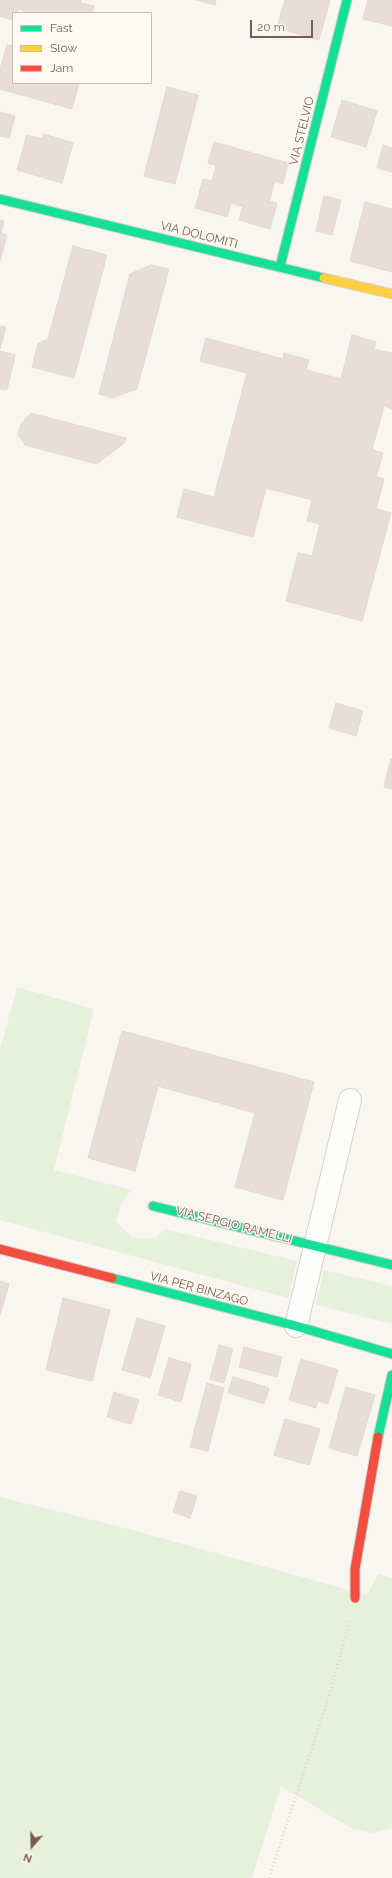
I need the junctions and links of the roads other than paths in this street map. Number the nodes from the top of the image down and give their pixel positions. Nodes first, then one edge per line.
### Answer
1 (347, 0) edge
2 (0, 199) edge
3 (280, 267) junction
4 (392, 294) edge
5 (350, 1100) dead end
6 (153, 1206) dead end
7 (315, 1245) junction
8 (0, 1249) edge
9 (392, 1265) edge
10 (296, 1326) junction
11 (392, 1354) edge
12 (392, 1376) edge
13 (355, 1598) road end

1 - 3 street, VIA STELVIO
2 - 3 street, VIA DOLOMITI
3 - 4 street, VIA DOLOMITI
5 - 7 street
6 - 7 street, VIA SERGIO RAMELLI
7 - 9 street, VIA SERGIO RAMELLI
7 - 10 street
8 - 10 street, VIA PER BINZAGO
10 - 11 street, VIA PER BINZAGO
12 - 13 street

